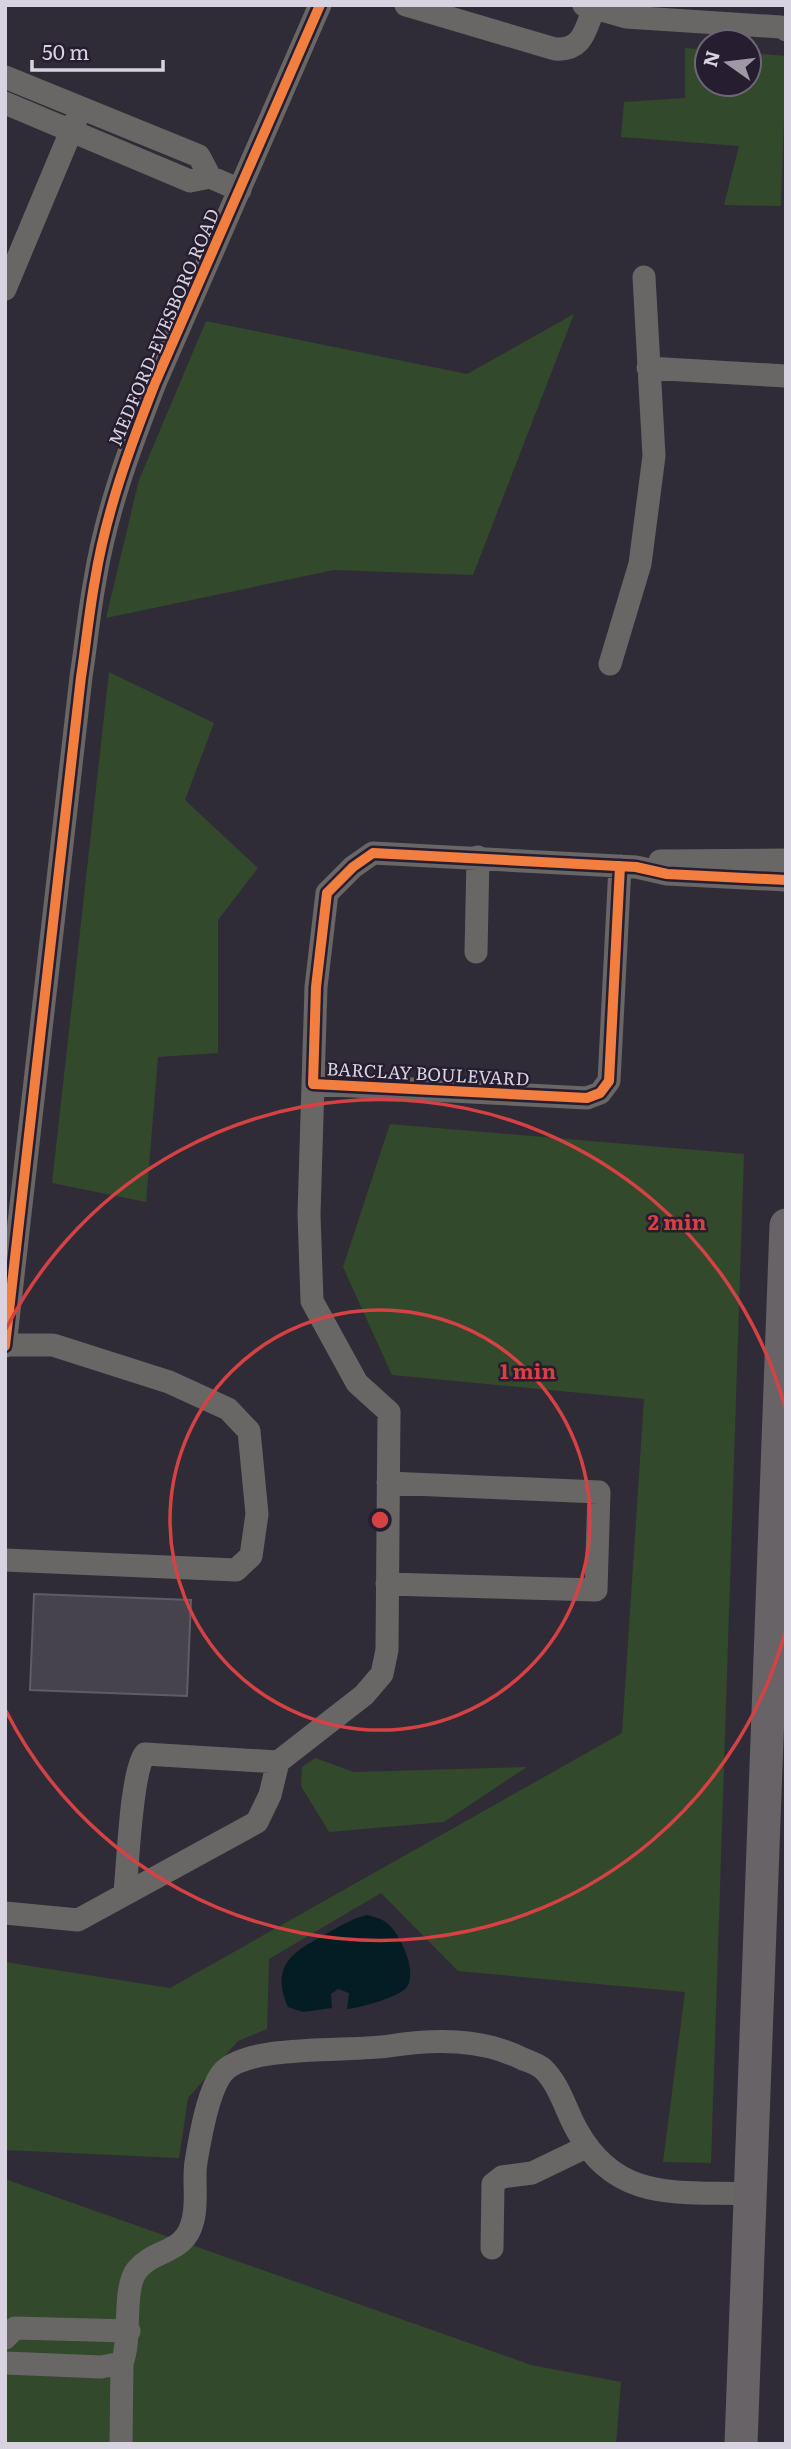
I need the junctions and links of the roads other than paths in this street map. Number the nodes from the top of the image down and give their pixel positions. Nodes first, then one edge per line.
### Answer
1 (320, 5) edge
2 (406, 5) edge
3 (589, 7) edge
4 (784, 27) edge
5 (5, 77) edge
6 (5, 103) edge
7 (81, 107) junction
8 (72, 131) junction
9 (210, 177) junction
10 (240, 190) junction
11 (14, 245) edge
12 (644, 277) dead end
13 (5, 289) edge
14 (648, 368) junction
15 (786, 376) edge
16 (610, 664) dead end
17 (478, 857) junction
18 (786, 860) edge
19 (628, 867) junction
20 (786, 880) edge
21 (476, 952) dead end
22 (313, 1084) junction
23 (786, 1225) edge
24 (5, 1346) edge
25 (388, 1483) junction
26 (5, 1560) edge
27 (387, 1584) junction
28 (278, 1762) junction
29 (125, 1892) junction
30 (5, 1913) edge
31 (586, 2147) junction
32 (750, 2194) junction
33 (492, 2248) dead end
34 (129, 2331) junction
35 (5, 2339) edge
36 (5, 2363) edge
37 (122, 2363) junction
38 (121, 2444) edge
39 (741, 2444) edge

1 - 10 street, MEDFORD-EVESBORO ROAD
2 - 3 street
3 - 4 street
5 - 7 street
6 - 8 street
7 - 8 street
7 - 9 street
8 - 9 street
8 - 11 street
9 - 10 street
10 - 24 street, MEDFORD-EVESBORO ROAD
11 - 13 street
12 - 14 street
14 - 15 street
14 - 16 street
17 - 19 street, BARCLAY BOULEVARD
17 - 21 street
17 - 22 street, BARCLAY BOULEVARD
18 - 19 street, BARCLAY BOULEVARD
19 - 20 street, BARCLAY BOULEVARD
19 - 22 street, BARCLAY BOULEVARD
22 - 25 street, BARCLAY BOULEVARD
23 - 32 highway
24 - 26 street
25 - 27 street, BARCLAY BOULEVARD
25 - 27 street
27 - 28 street, BARCLAY BOULEVARD
28 - 29 street
28 - 29 street
29 - 30 street
31 - 32 street
31 - 33 street
31 - 34 street
32 - 39 highway
34 - 35 street
34 - 37 street
36 - 37 street
37 - 38 street

